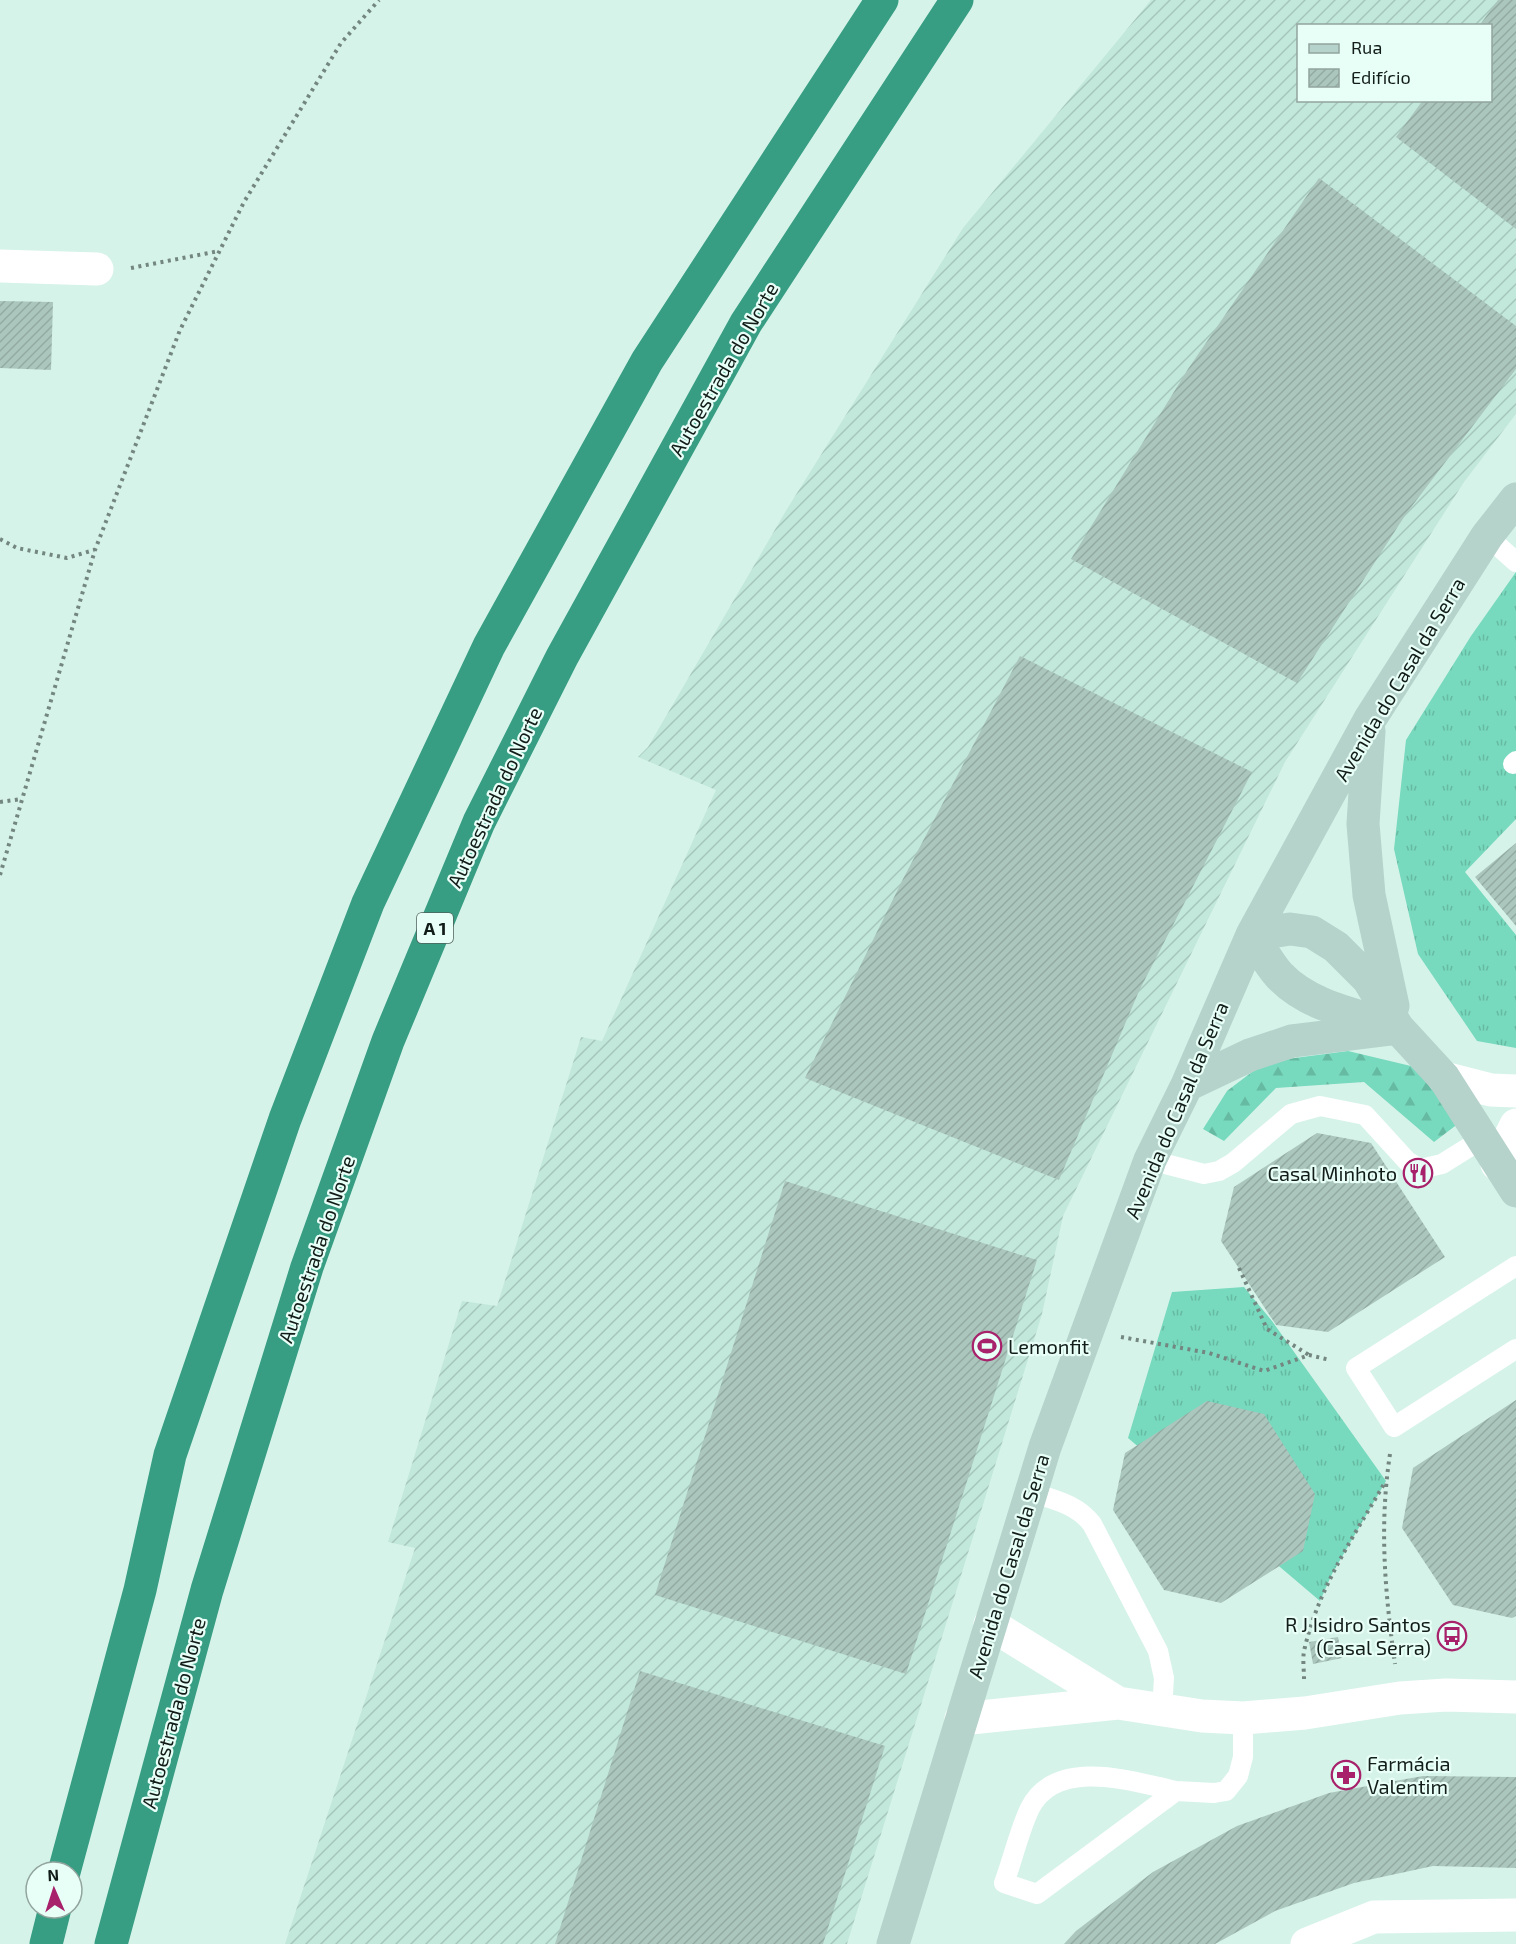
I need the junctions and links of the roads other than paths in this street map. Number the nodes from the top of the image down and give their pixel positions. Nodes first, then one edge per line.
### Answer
1 (882, 0) edge
2 (957, 0) edge
3 (0, 266) edge
4 (97, 269) road end
5 (1516, 499) edge
6 (1487, 536) junction
7 (1516, 562) edge
8 (1370, 719) junction
9 (1252, 935) junction
10 (1398, 1028) junction
11 (1444, 1078) junction
12 (1187, 1085) junction
13 (1516, 1091) edge
14 (1516, 1125) edge
15 (1499, 1154) edge
16 (1150, 1160) junction
17 (1516, 1191) edge
18 (1516, 1266) edge
19 (1516, 1349) edge
20 (1031, 1492) junction
21 (990, 1624) junction
22 (1516, 1697) edge
23 (1118, 1703) junction
24 (1162, 1710) junction
25 (1243, 1718) junction
26 (961, 1719) junction
27 (1176, 1791) junction
28 (67, 1860) edge
29 (1516, 1915) edge
30 (52, 1920) edge
31 (46, 1944) edge
32 (111, 1944) edge
33 (893, 1944) edge
34 (1307, 1944) edge

1 - 28 highway
2 - 32 highway, Autoestrada do Norte / A 1
3 - 4 street
5 - 6 street, Avenida do Casal da Serra
6 - 7 lane
6 - 8 street, Avenida do Casal da Serra
8 - 9 street, Avenida do Casal da Serra
8 - 10 street
9 - 10 street
9 - 10 street
9 - 12 street, Avenida do Casal da Serra
10 - 11 street
10 - 12 street
11 - 13 street
11 - 15 street
12 - 16 street, Avenida do Casal da Serra
14 - 15 street
15 - 16 lane
15 - 17 street
16 - 20 street, Avenida do Casal da Serra
18 - 19 lane
20 - 21 street, Avenida do Casal da Serra
20 - 24 lane
21 - 23 street
21 - 26 street, Avenida do Casal da Serra
22 - 25 street
23 - 24 street
23 - 26 street
24 - 25 street
25 - 27 lane
26 - 33 street, Avenida do Casal da Serra
27 - 27 lane
29 - 34 street
30 - 31 highway

